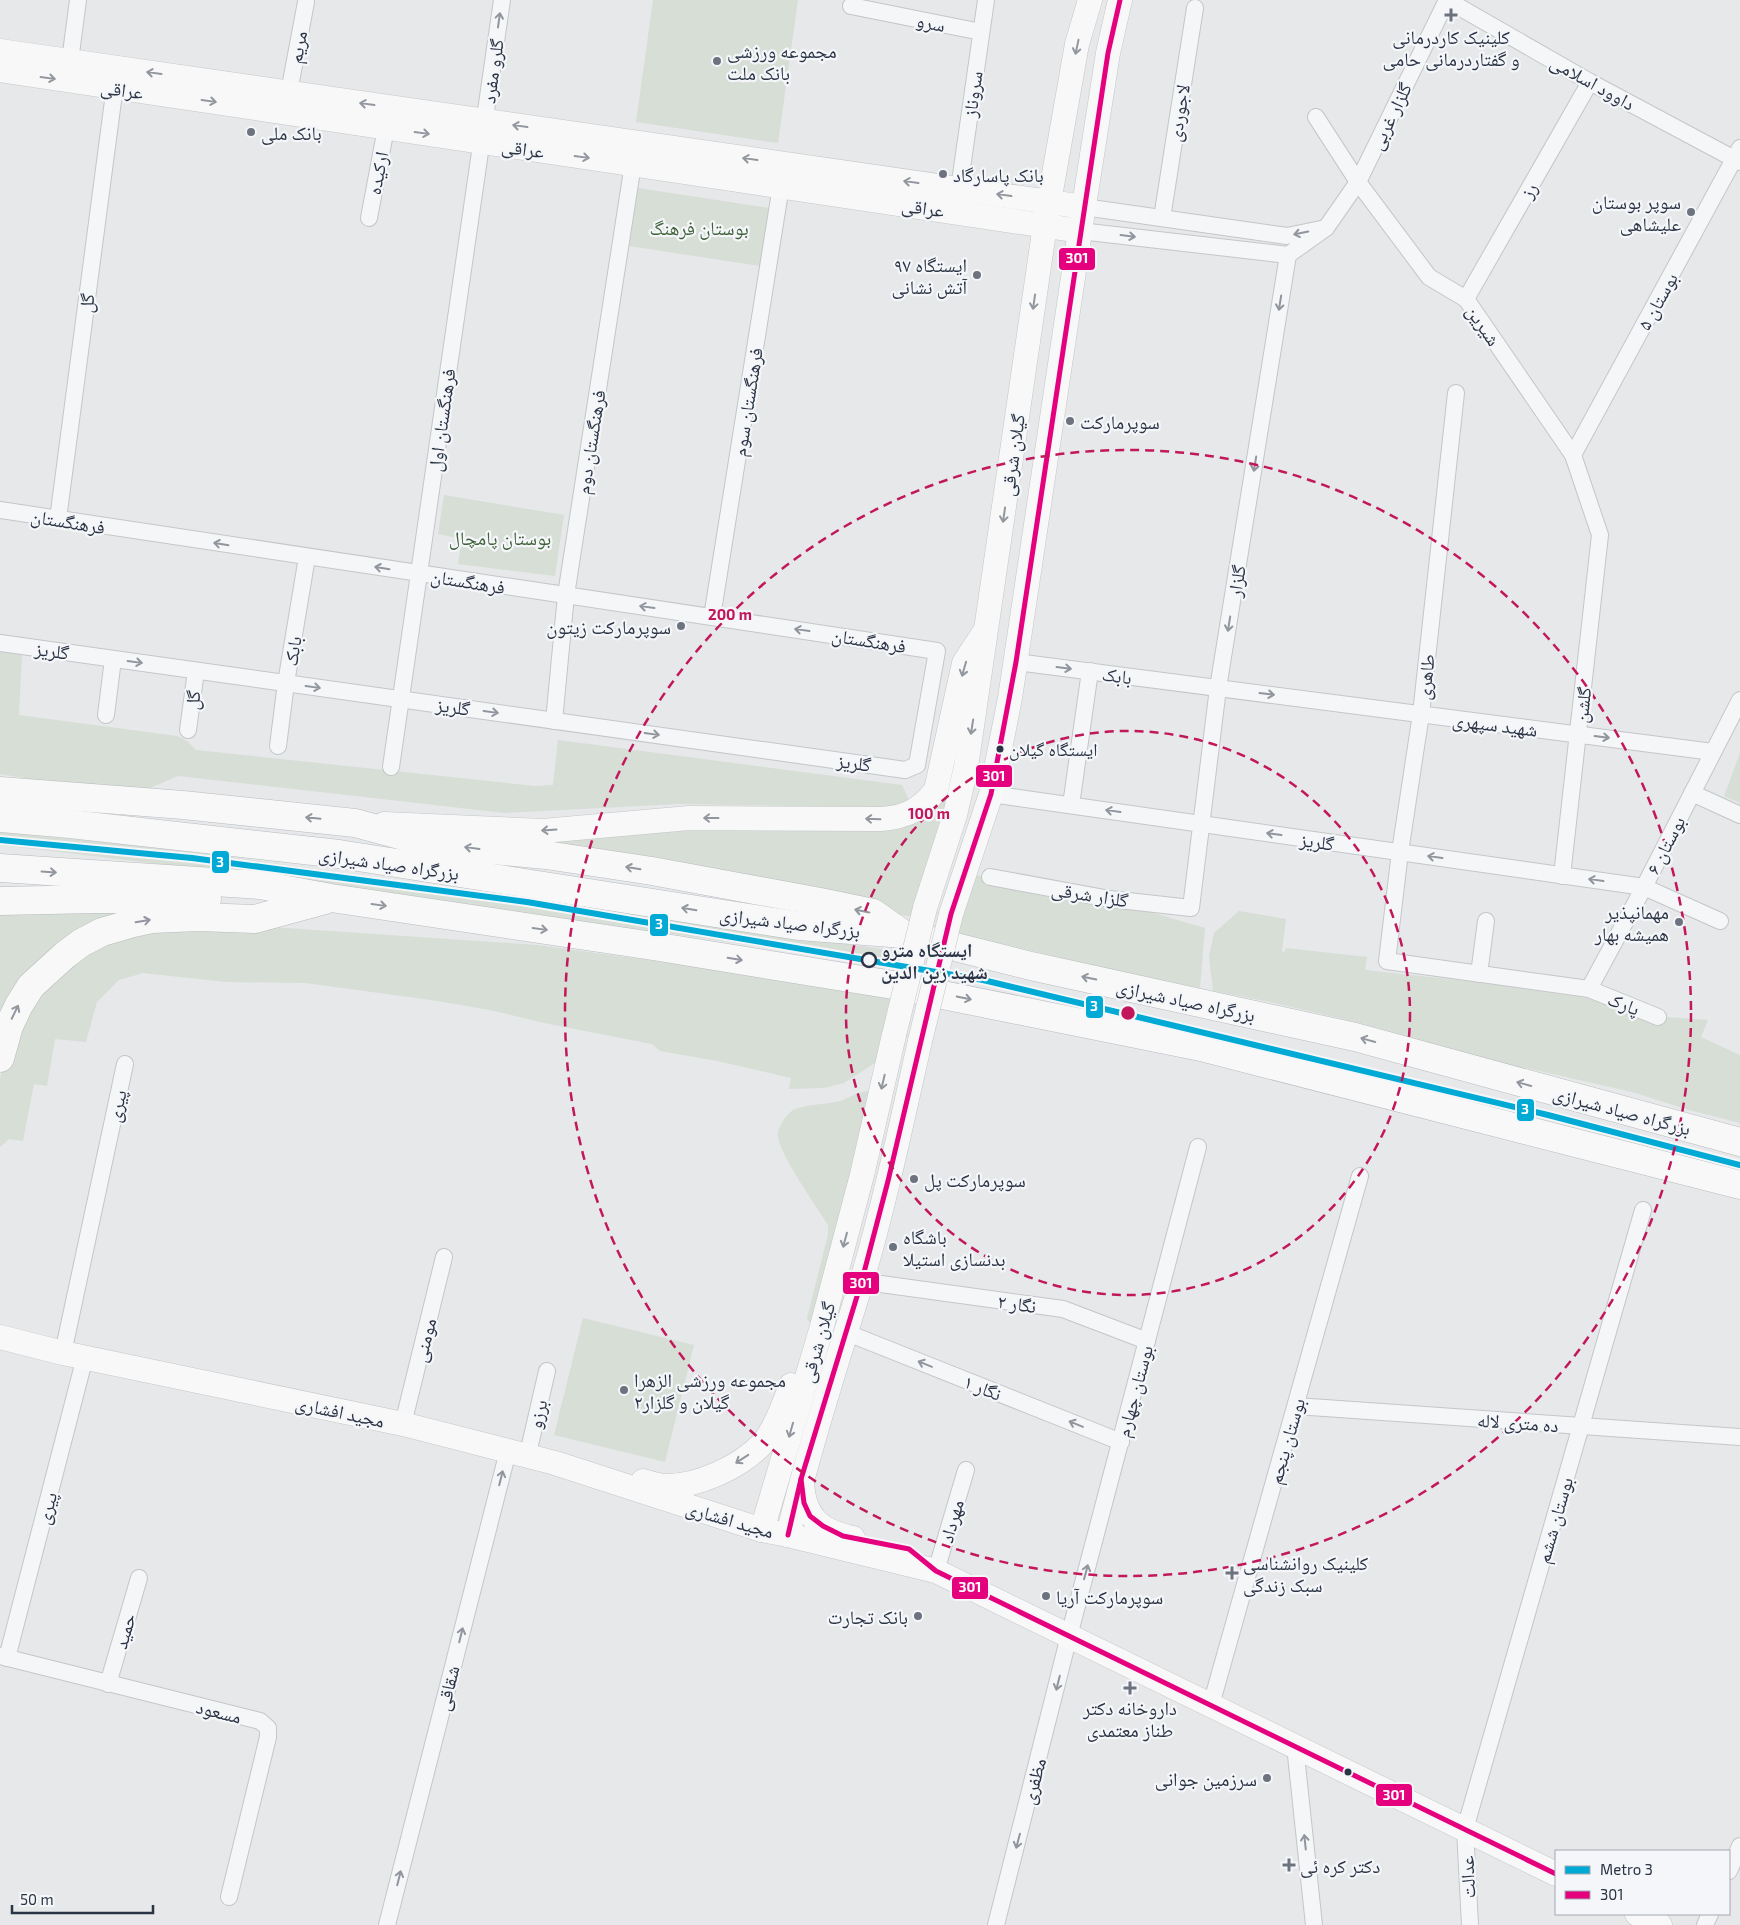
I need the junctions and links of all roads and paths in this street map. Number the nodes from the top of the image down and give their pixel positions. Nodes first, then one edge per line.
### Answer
1 (78, 0) edge
2 (502, 0) edge
3 (986, 0) edge
4 (1090, 0) edge
5 (1120, 0) edge
6 (1447, 0) edge
7 (306, 2) dead end
8 (851, 6) dead end
9 (1195, 8) dead end
10 (981, 32) junction
11 (0, 51) edge
12 (70, 61) junction
13 (0, 70) edge
14 (116, 78) junction
15 (1590, 82) junction
16 (289, 92) junction
17 (1316, 116) dead end
18 (386, 128) junction
19 (483, 131) junction
20 (1738, 156) edge
21 (633, 164) junction
22 (1358, 182) junction
23 (781, 186) junction
24 (959, 189) junction
25 (1050, 202) junction
26 (1084, 207) junction
27 (369, 218) dead end
28 (1162, 218) junction
29 (1046, 225) junction
30 (1326, 228) junction
31 (1080, 231) junction
32 (1288, 255) junction
33 (1040, 265) junction
34 (1074, 270) junction
35 (1466, 299) junction
36 (1456, 393) dead end
37 (1012, 454) junction
38 (1573, 455) junction
39 (1046, 459) junction
40 (0, 510) edge
41 (58, 519) junction
42 (1600, 535) joint
43 (307, 556) junction
44 (419, 573) junction
45 (566, 596) junction
46 (712, 617) junction
47 (988, 626) junction
48 (0, 643) edge
49 (113, 659) junction
50 (1016, 662) junction
51 (196, 670) junction
52 (1090, 671) junction
53 (286, 683) junction
54 (1218, 688) junction
55 (400, 699) junction
56 (1740, 700) edge
57 (1421, 714) junction
58 (106, 715) dead end
59 (554, 721) junction
60 (188, 730) dead end
61 (1579, 734) junction
62 (278, 746) dead end
63 (1713, 752) junction
64 (391, 767) dead end
65 (905, 770) joint
66 (0, 784) edge
67 (0, 791) edge
68 (41, 793) junction
69 (1692, 793) junction
70 (991, 794) junction
71 (1071, 805) junction
72 (1740, 815) edge
73 (0, 818) edge
74 (355, 823) junction
75 (1201, 824) junction
76 (1400, 852) junction
77 (0, 868) edge
78 (990, 876) dead end
79 (1562, 876) junction
80 (1644, 887) junction
81 (331, 898) junction
82 (0, 902) edge
83 (1191, 908) joint
84 (1486, 921) dead end
85 (1720, 921) dead end
86 (904, 934) junction
87 (1386, 961) joint
88 (1479, 974) junction
89 (1589, 989) junction
90 (1658, 1017) dead end
91 (0, 1058) edge
92 (124, 1064) dead end
93 (1740, 1142) edge
94 (1198, 1147) dead end
95 (1360, 1176) dead end
96 (1740, 1185) edge
97 (1643, 1210) dead end
98 (444, 1257) dead end
99 (881, 1284) dead end
100 (821, 1330) junction
101 (845, 1332) junction
102 (0, 1337) edge
103 (1147, 1341) junction
104 (74, 1355) junction
105 (547, 1371) dead end
106 (1296, 1406) junction
107 (403, 1424) junction
108 (1581, 1426) junction
109 (1740, 1437) edge
110 (1121, 1442) junction
111 (518, 1454) junction
112 (555, 1463) junction
113 (966, 1470) dead end
114 (801, 1480) junction
115 (762, 1530) junction
116 (788, 1535) junction
117 (936, 1571) junction
118 (139, 1578) dead end
119 (1069, 1636) junction
120 (3, 1657) edge
121 (108, 1684) junction
122 (1211, 1705) junction
123 (1295, 1746) junction
124 (1464, 1829) junction
125 (1740, 1846) edge
126 (1730, 1869) edge
127 (1555, 1874) edge
128 (229, 1897) dead end
129 (1639, 1915) edge
130 (387, 1925) edge
131 (996, 1925) edge
132 (1314, 1925) edge
133 (1470, 1925) edge
134 (1660, 1925) edge

1 - 12 street
19 -> 2 street, گلرو مفرد
3 - 10 street, سروناز
4 -> 25 main road, گیلان شرقی
5 - 26 main road, گیلان شرقی
6 - 15 street, داوود اسلامی
6 - 22 street, گلزار غربی
7 - 16 street, مریم
8 - 10 street, سرو
9 - 28 street, لاجوردی
10 - 24 street, سروناز
11 - 12 main road, عراقی
12 - 14 main road, عراقی
13 -> 14 main road, عراقی
16 -> 14 main road, عراقی
14 -> 18 main road, عراقی
14 - 41 street, گل
15 - 20 street, داوود اسلامی
15 - 35 street, رز
19 -> 16 main road, عراقی
17 - 22 street, شیرین
18 -> 19 main road, عراقی
18 - 27 street, ارکیده
19 -> 21 main road, عراقی
24 -> 19 main road, عراقی
19 - 44 street, فرهنگستان اول
20 - 38 street, بوستان ۵
21 - 23 main road, عراقی
21 - 45 street, فرهنگستان دوم
22 - 30 street, گلزار غربی
22 - 35 street, شیرین
23 - 29 main road, عراقی
23 - 46 street, فرهنگستان سوم
25 -> 24 main road, عراقی
25 - 26 main road, عراقی
25 - 29 main road, گیلان شرقی
26 - 28 street
26 - 31 main road, گیلان شرقی
30 -> 28 street
29 - 31 main road, عراقی
29 - 33 main road, گیلان شرقی
30 - 32 street
31 -> 32 street
31 - 34 main road, گیلان شرقی
32 -> 54 street, گلزار
33 - 34 main road
33 -> 37 main road, گیلان شرقی
34 - 39 main road, گیلان شرقی
35 - 38 street, شیرین
36 - 57 street, طاهری
37 - 39 main road
37 -> 47 main road, گیلان شرقی
38 - 42 street, شیرین
39 - 50 main road, گیلان شرقی
40 - 41 street, فرهنگستان
43 -> 41 street, فرهنگستان
42 - 61 street, گلشن
44 -> 43 street, فرهنگستان
43 - 53 street, بابک
44 - 45 street, فرهنگستان
44 - 55 street, فرهنگستان اول
46 -> 45 street, فرهنگستان
45 - 59 street, فرهنگستان دوم
65 -> 46 street, فرهنگستان
47 -> 74 main road
47 -> 100 main road, گیلان شرقی, bridge
48 - 49 street, گلریز
49 -> 51 street, گلریز
49 - 58 street
50 -> 52 street, بابک
50 - 70 main road, گیلان شرقی
51 - 53 street, گلریز
51 - 60 street, گل
52 - 54 street, بابک
52 - 71 street
53 -> 55 street, گلریز
53 - 62 street, بابک
54 -> 57 street, شهید سپهری
54 - 75 street, گلزار
55 -> 59 street, گلریز
55 - 64 street, فرهنگستان اول
56 - 63 street, بوستان ۶
57 - 61 street, شهید سپهری
57 - 76 street, طاهری
59 -> 65 street, گلریز
61 -> 63 street, شهید سپهری
61 - 79 street, گلشن
63 - 69 street, بوستان ۶
66 - 68 highway
67 - 68 highway
74 -> 68 highway
69 - 72 street
69 - 80 street, بوستان ۶
70 - 71 street, گلریز
70 - 101 main road, گیلان شرقی, bridge
75 -> 71 street, گلریز
86 -> 73 highway, بزرگراه صیاد شیرازی
86 -> 74 highway
76 -> 75 street, گلریز
75 - 83 street, گلزار
79 -> 76 street, گلریز
76 - 87 street, طاهری
77 -> 81 highway
78 - 83 street, گلزار شرقی
80 -> 79 street, گلریز
80 - 85 street, گلریز
80 - 89 street, بوستان ۶
81 - 82 highway
91 -> 81 highway
81 -> 96 highway
84 - 88 street
93 -> 86 highway, بزرگراه صیاد شیرازی
87 - 88 street, پارک
88 - 89 street, پارک
89 - 90 street, پارک
92 - 104 street, پیری
94 - 103 street, بوستان چهارم
95 - 106 street, بوستان پنجم
97 - 108 street, بوستان ششم
98 - 107 street, مومنی
99 - 103 street, نگار ۲
100 -> 112 main road
100 -> 115 main road, گیلان شرقی
110 -> 101 street, نگار ۱
101 - 114 main road, گیلان شرقی
102 - 104 main road, مجید افشاری
103 - 110 street, بوستان چهارم
104 - 107 main road, مجید افشاری
104 - 120 street, پیری
105 - 111 street, برزو
106 - 108 street, ده متری لاله
106 - 122 street, بوستان پنجم
107 - 111 main road, مجید افشاری
108 - 109 street, ده متری لاله
108 - 124 street, بوستان ششم
119 -> 110 street, بوستان چهارم
111 - 112 main road, مجید افشاری
130 -> 111 street, شقاقی
112 - 115 main road, مجید افشاری
113 - 117 street, مهرداد
114 - 116 main road, گیلان شرقی
114 - 117 main road, گیلان شرقی
115 - 116 main road, مجید افشاری
116 - 117 main road, مجید افشاری
117 - 119 main road, مجید افشاری
118 - 121 street, حمید
119 - 122 main road, مجید افشاری
119 -> 131 street, مظفری
120 - 121 street, مسعود
121 - 128 street, مسعود
122 - 123 main road, مجید افشاری
123 - 124 main road, مجید افشاری
132 -> 123 street
124 - 127 main road, مجید افشاری
124 - 133 street, عدالت
125 - 126 street
129 - 134 main road

